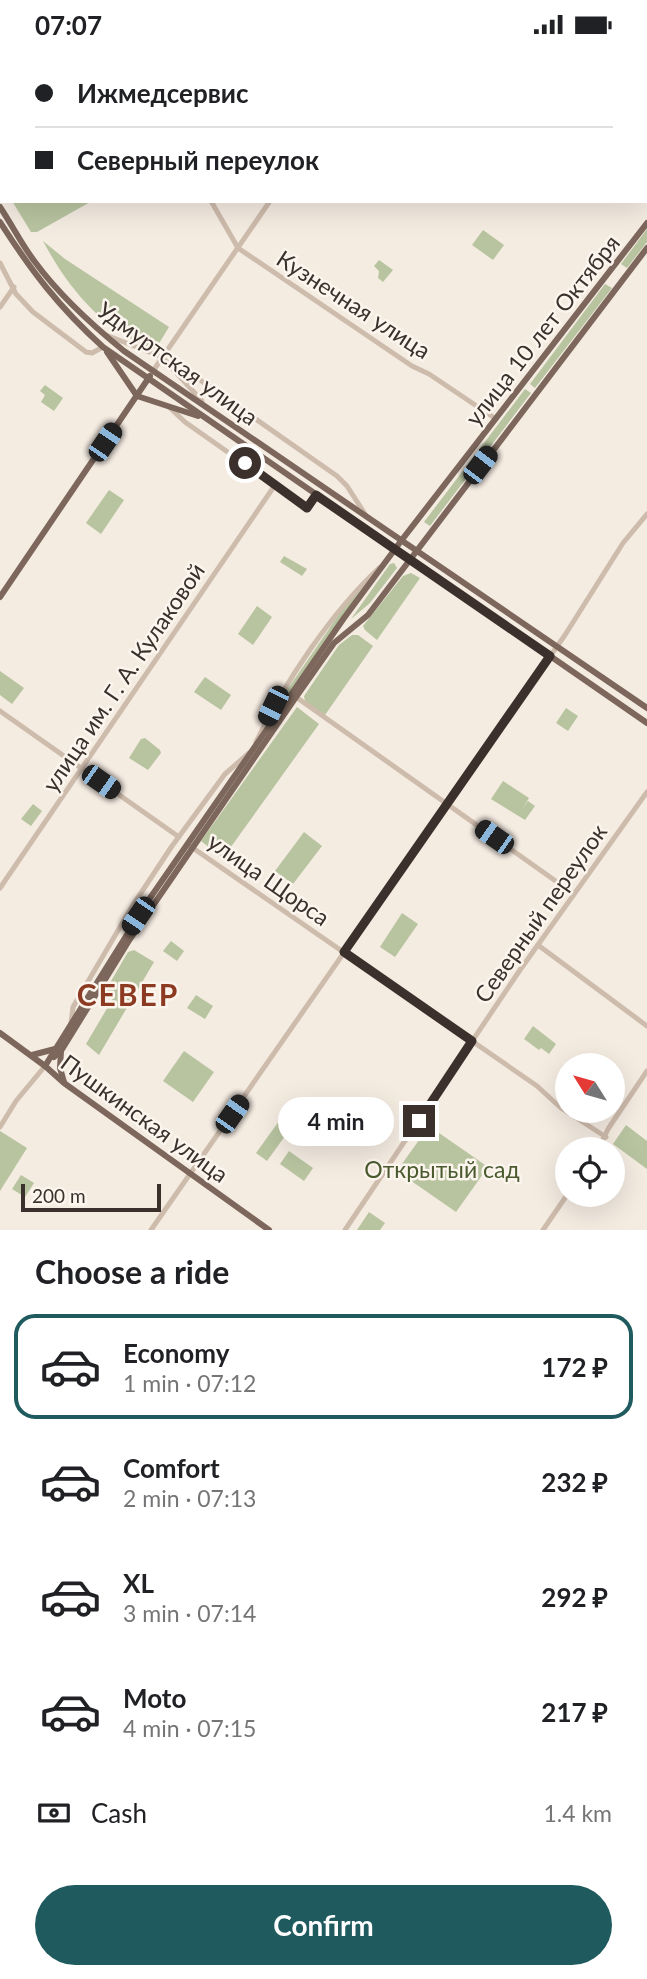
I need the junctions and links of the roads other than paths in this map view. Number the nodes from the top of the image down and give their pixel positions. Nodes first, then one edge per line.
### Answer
1 (212, 203) edge
2 (269, 203) edge
3 (0, 207) edge
4 (0, 222) edge
5 (647, 223) edge
6 (238, 248) junction
7 (647, 248) edge
8 (0, 263) edge
9 (617, 263) junction
10 (629, 272) junction
11 (604, 279) junction
12 (14, 287) junction
13 (617, 288) junction
14 (0, 307) edge
15 (102, 333) junction
16 (103, 347) junction
17 (162, 357) junction
18 (173, 369) junction
19 (153, 371) junction
20 (148, 379) junction
21 (136, 396) junction
22 (169, 407) junction
23 (208, 409) junction
24 (204, 417) junction
25 (496, 419) junction
26 (190, 425) junction
27 (275, 485) junction
28 (316, 495) junction
29 (647, 514) edge
30 (366, 517) junction
31 (401, 541) junction
32 (395, 549) junction
33 (415, 551) junction
34 (388, 559) junction
35 (409, 559) junction
36 (0, 597) edge
37 (556, 647) junction
38 (550, 656) junction
39 (577, 661) junction
40 (571, 671) junction
41 (294, 695) junction
42 (647, 708) edge
43 (0, 711) edge
44 (647, 723) edge
45 (252, 750) junction
46 (83, 769) junction
47 (647, 792) edge
48 (447, 804) junction
49 (179, 837) junction
50 (189, 845) junction
51 (0, 888) edge
52 (574, 894) junction
53 (538, 945) junction
54 (344, 952) junction
55 (647, 1026) edge
56 (71, 1027) junction
57 (0, 1033) edge
58 (472, 1041) junction
59 (59, 1050) junction
60 (32, 1055) junction
61 (45, 1066) junction
62 (647, 1071) edge
63 (64, 1083) junction
64 (0, 1126) edge
65 (606, 1137) joint
66 (190, 1174) junction
67 (559, 1207) edge
68 (151, 1230) edge
69 (270, 1230) edge
70 (345, 1230) edge
71 (543, 1230) edge

1 - 6 street, Кузнечная улица
2 - 6 street
3 - 15 main road, Удмуртская улица
4 - 16 main road, Удмуртская улица
5 - 9 main road, улица 10 лет Октября
6 - 17 street
6 - 25 street, Кузнечная улица
7 - 10 main road, улица 10 лет Октября
8 - 12 street, Удмуртская улица
9 - 10 main road
9 - 11 main road, улица 10 лет Октября
10 - 13 main road, улица 10 лет Октября
11 - 13 main road
11 - 25 main road, улица 10 лет Октября
12 - 14 street
12 - 16 street, Удмуртская улица
13 - 33 main road, улица 10 лет Октября
15 - 17 street
15 - 19 main road, Удмуртская улица
16 - 20 main road, Удмуртская улица
16 - 21 main road
17 - 18 street
17 - 19 street
18 - 23 street
18 - 30 street, Удмуртская улица
19 - 20 main road
19 - 23 main road, Удмуртская улица
20 - 21 main road
20 - 24 main road, Удмуртская улица
21 - 22 main road
21 - 36 main road
22 - 24 main road
22 - 26 street, Удмуртская улица
23 - 30 main road, Удмуртская улица
24 - 26 street
24 - 28 main road, Удмуртская улица
25 - 31 main road, улица 10 лет Октября
26 - 27 street, Удмуртская улица
27 - 28 street, Удмуртская улица
27 - 46 street, улица им. Г. А. Кулаковой
28 - 32 main road, Удмуртская улица
29 - 37 street
30 - 31 main road, Удмуртская улица
31 - 32 main road, улица 10 лет Октября
31 - 33 main road, Удмуртская улица
32 - 34 main road, улица 10 лет Октября
32 - 35 main road, Удмуртская улица
33 - 35 main road, улица 10 лет Октября
33 - 37 main road, Удмуртская улица
34 - 41 main road, улица 10 лет Октября
34 - 45 street, улица 10 лет Октября
35 - 38 main road, Удмуртская улица
35 - 41 main road, улица 10 лет Октября
37 - 38 street
37 - 39 main road, Удмуртская улица
38 - 40 main road, Удмуртская улица
38 - 48 street
39 - 40 main road
39 - 42 main road, Удмуртская улица
40 - 44 main road, Удмуртская улица
41 - 45 main road, улица 10 лет Октября
41 - 48 street
41 - 50 main road, улица 10 лет Октября
43 - 46 street, улица Щорса
45 - 49 street, улица 10 лет Октября
45 - 50 main road, улица 10 лет Октября
46 - 49 street, улица Щорса
46 - 51 street, улица им. Г. А. Кулаковой
47 - 52 street, Северный переулок
48 - 52 street
48 - 54 street
49 - 56 street, улица 10 лет Октября
50 - 54 street, улица Щорса
50 - 56 main road, улица 10 лет Октября
50 - 59 main road, улица 10 лет Октября
52 - 53 street, Северный переулок
53 - 55 street
53 - 58 street, Северный переулок
54 - 58 street, улица Щорса
54 - 66 street
56 - 59 main road, улица 10 лет Октября
57 - 60 main road, Пушкинская улица
58 - 65 street, улица Щорса
58 - 70 street, Северный переулок
59 - 60 main road
59 - 61 main road
59 - 63 main road
60 - 61 main road, Пушкинская улица
61 - 63 main road, Пушкинская улица
61 - 64 street
62 - 65 street
63 - 66 main road, Пушкинская улица
66 - 68 street
66 - 69 main road, Пушкинская улица
67 - 71 street

